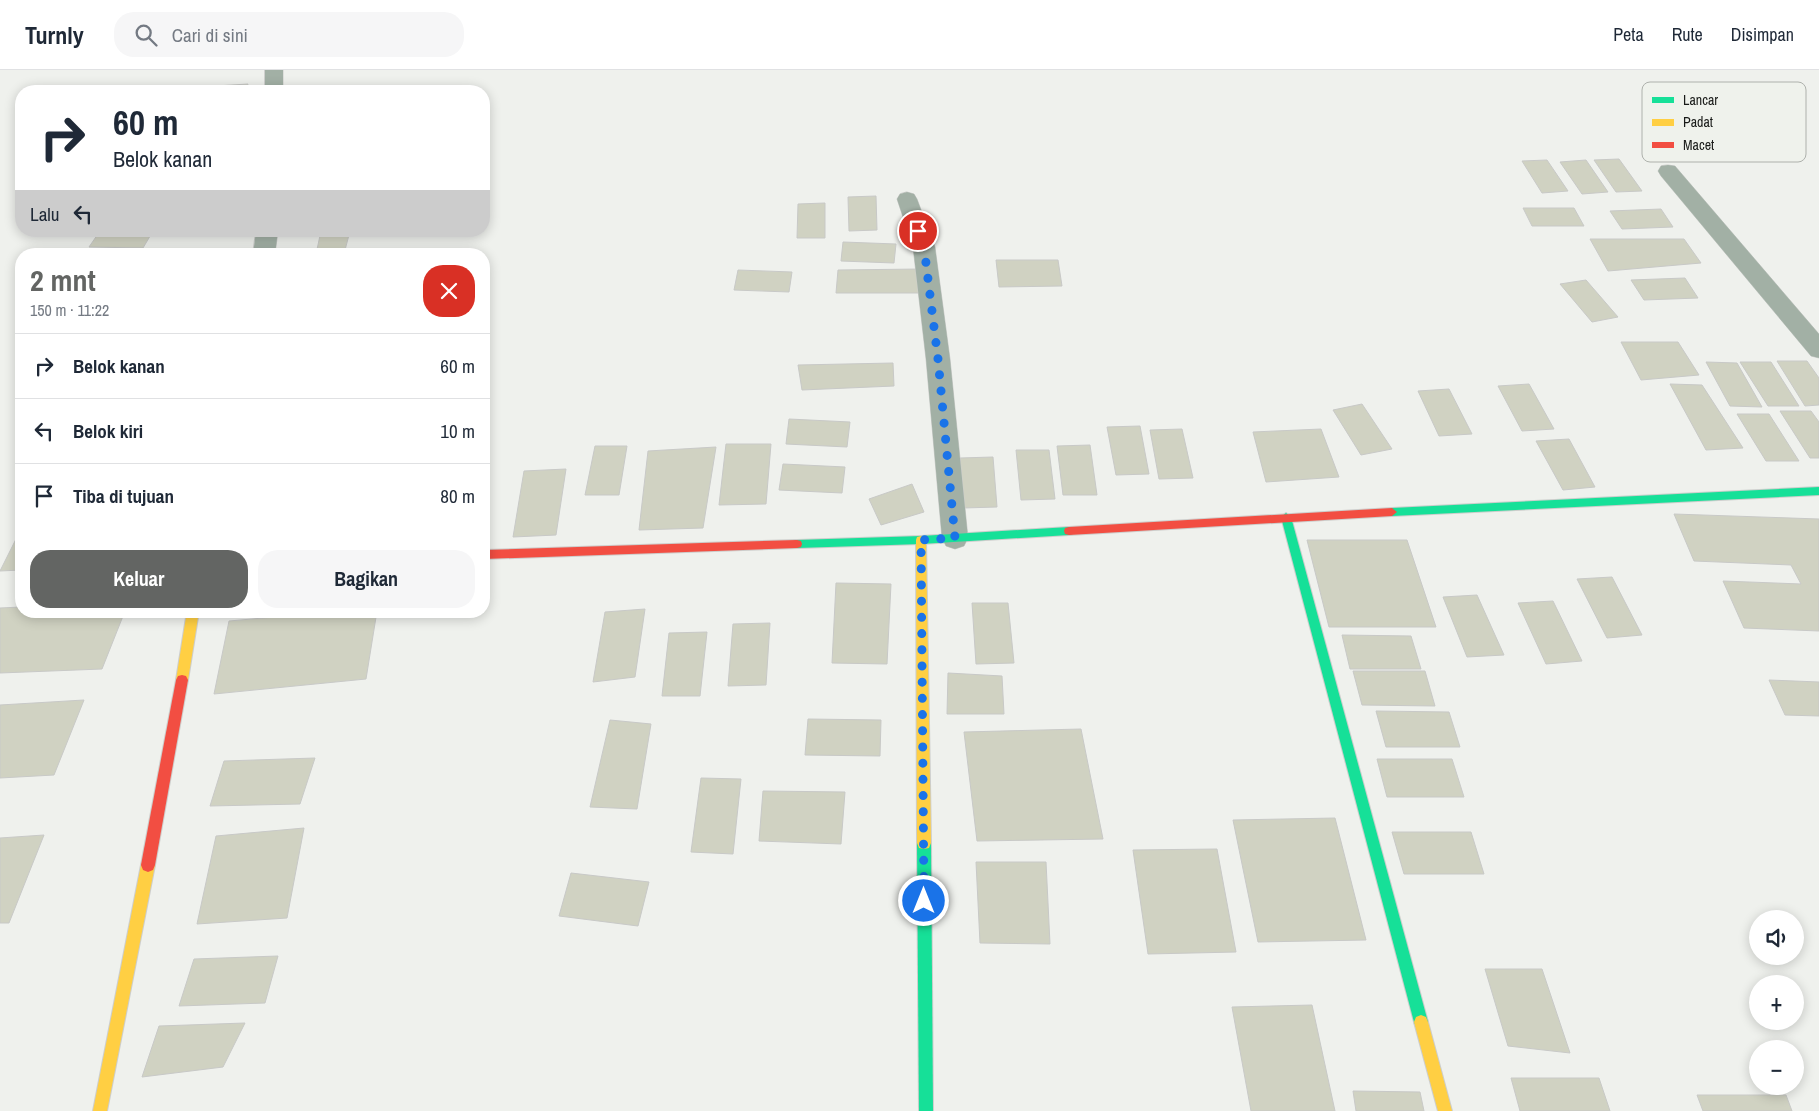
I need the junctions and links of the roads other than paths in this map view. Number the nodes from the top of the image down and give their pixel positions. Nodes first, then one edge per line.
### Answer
1 (274, 70) edge
2 (274, 85) edge
3 (1668, 171) dead end
4 (907, 199) dead end
5 (1819, 350) edge
6 (1819, 491) edge
7 (1286, 517) junction
8 (955, 538) junction
9 (921, 540) junction
10 (490, 555) edge
11 (191, 618) edge
12 (100, 1111) edge
13 (926, 1111) edge
14 (1445, 1111) edge

1 - 2 street
3 - 5 street
4 - 8 street
6 - 7 street
7 - 8 street
7 - 14 street
8 - 9 street
9 - 10 street
9 - 13 street
11 - 12 street

